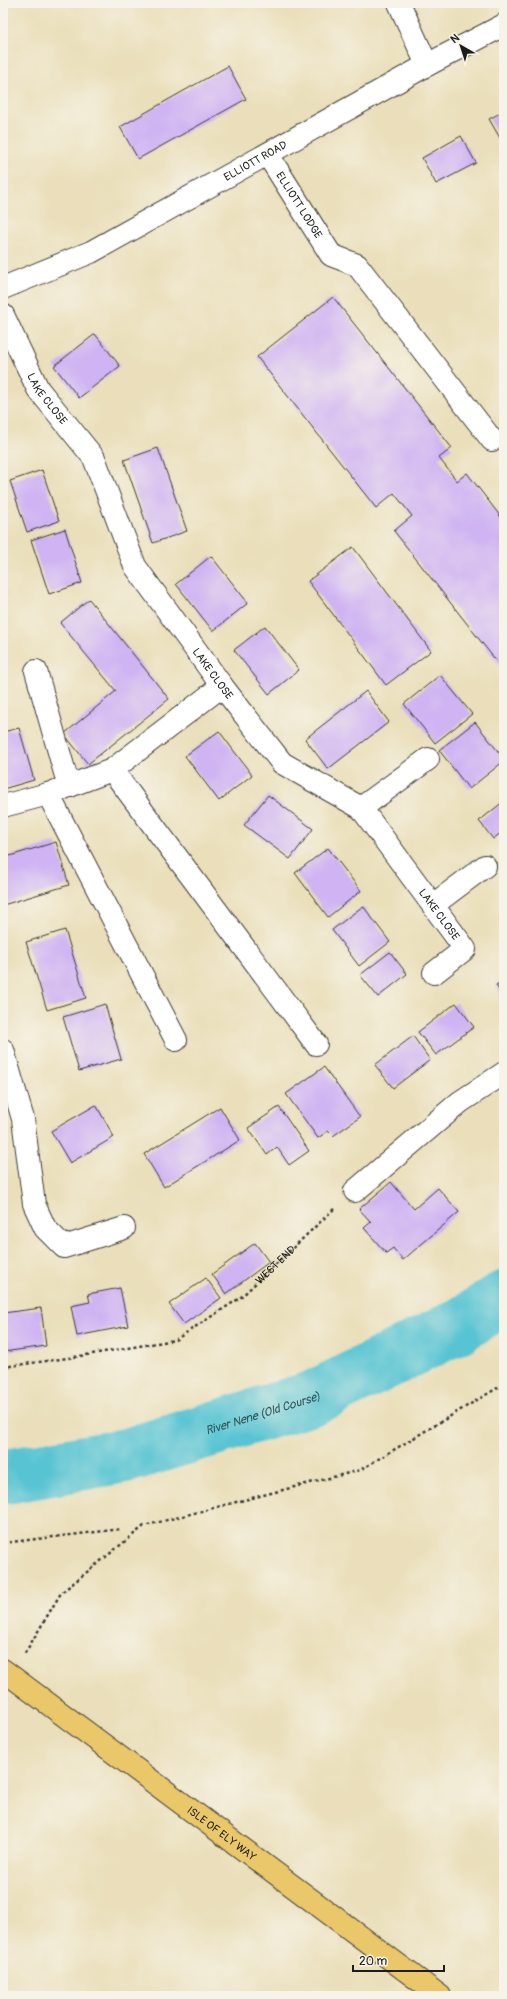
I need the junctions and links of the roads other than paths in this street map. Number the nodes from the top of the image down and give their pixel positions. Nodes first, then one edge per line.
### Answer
1 (399, 3) edge
2 (504, 26) edge
3 (427, 65) junction
4 (268, 155) junction
5 (3, 288) edge
6 (3, 315) edge
7 (492, 440) dead end
8 (36, 671) dead end
9 (222, 686) junction
10 (428, 759) dead end
11 (112, 770) junction
12 (70, 786) junction
13 (48, 794) junction
14 (3, 806) edge
15 (360, 808) junction
16 (485, 866) dead end
17 (433, 905) junction
18 (434, 973) dead end
19 (176, 1040) dead end
20 (316, 1044) dead end
21 (3, 1050) edge
22 (504, 1073) edge
23 (355, 1191) road end
24 (124, 1228) dead end
25 (7, 1673) edge
26 (440, 1996) edge

1 - 3 street
2 - 3 street, ELLIOTT ROAD
3 - 4 street, ELLIOTT ROAD
4 - 5 street, ELLIOTT ROAD
4 - 7 street, ELLIOTT LODGE
6 - 9 street, LAKE CLOSE
8 - 12 street
9 - 11 street
9 - 15 street, LAKE CLOSE
10 - 15 street
11 - 12 street
11 - 20 street
12 - 13 street
13 - 14 street
13 - 19 street
15 - 17 street, LAKE CLOSE
16 - 17 street
17 - 18 street, LAKE CLOSE
21 - 24 street
22 - 23 street
25 - 26 highway, ISLE OF ELY WAY

